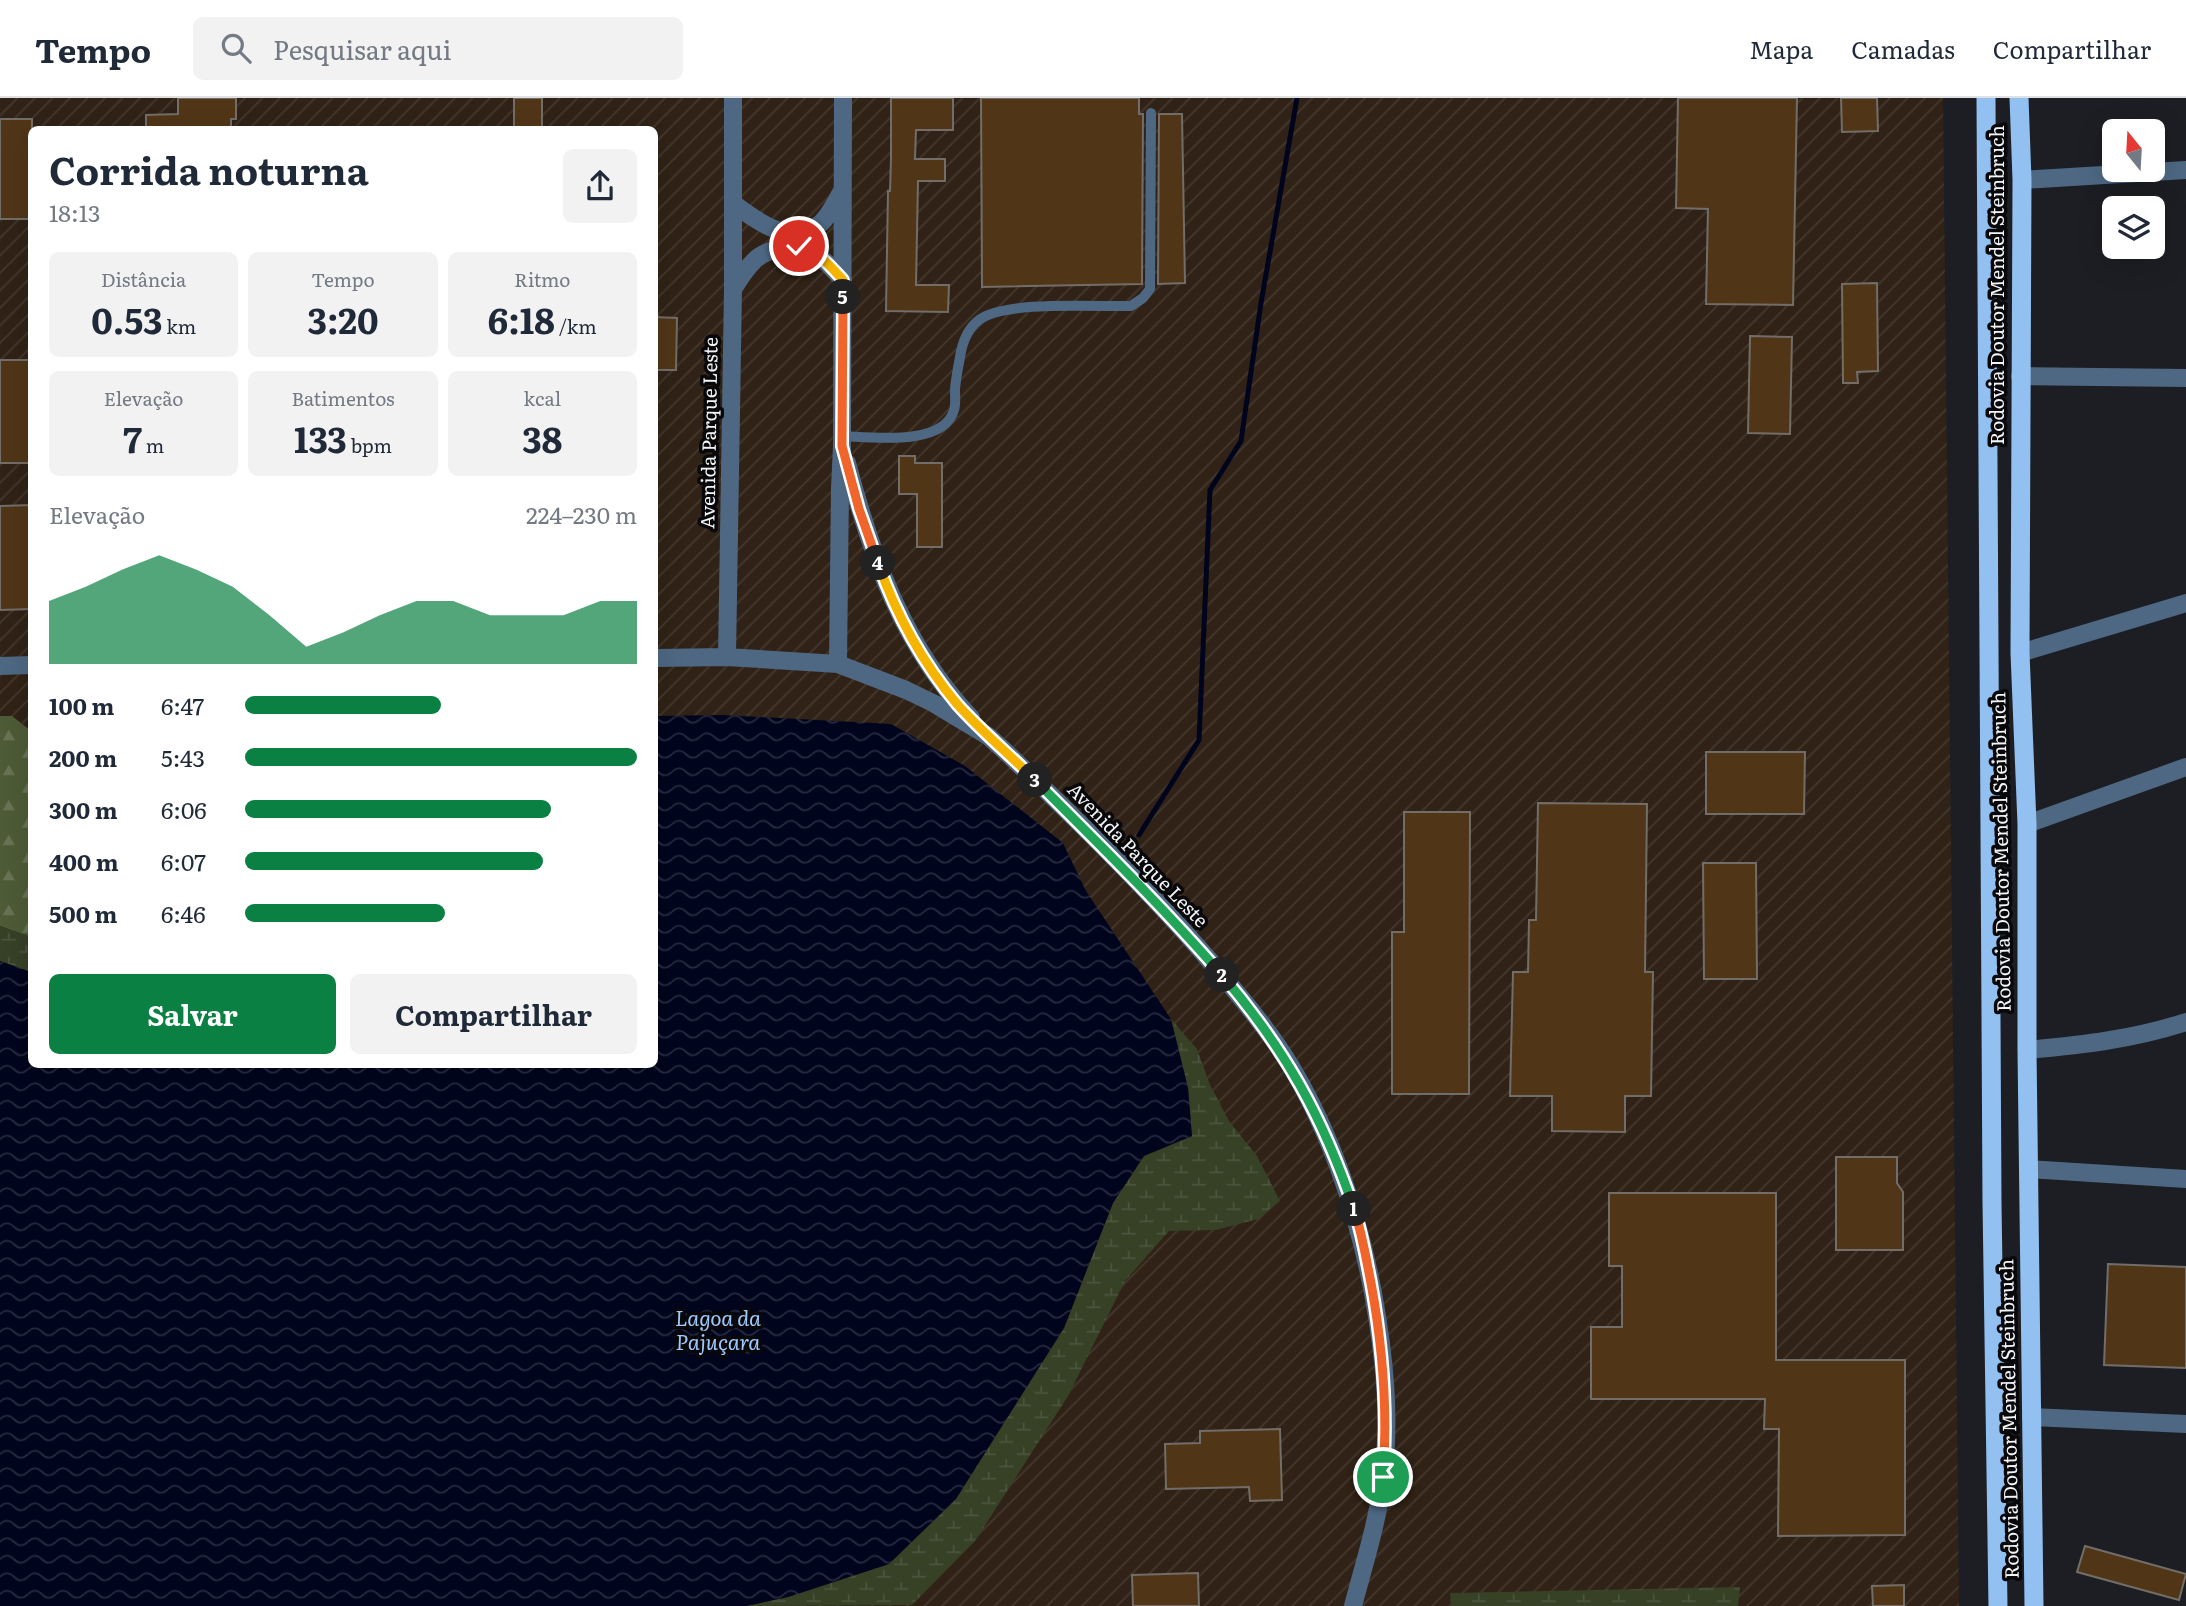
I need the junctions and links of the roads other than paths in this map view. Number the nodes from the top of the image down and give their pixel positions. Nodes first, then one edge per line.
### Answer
1 (733, 98) edge
2 (843, 98) edge
3 (1986, 98) edge
4 (2020, 98) edge
5 (1151, 113) dead end
6 (2186, 170) edge
7 (2022, 180) junction
8 (844, 187) junction
9 (733, 204) junction
10 (843, 280) junction
11 (733, 289) junction
12 (2020, 376) junction
13 (2186, 378) edge
14 (842, 441) junction
15 (2186, 603) edge
16 (2020, 653) junction
17 (727, 657) junction
18 (658, 658) edge
19 (838, 664) junction
20 (0, 666) edge
21 (28, 666) edge
22 (988, 736) junction
23 (2186, 767) edge
24 (2027, 824) junction
25 (2186, 1023) edge
26 (2027, 1051) junction
27 (2029, 1169) junction
28 (2186, 1179) edge
29 (2031, 1417) junction
30 (2186, 1424) edge
31 (1353, 1606) edge
32 (1998, 1606) edge
33 (2034, 1606) edge

1 - 9 street, Avenida Parque Leste
2 - 8 street
3 - 32 highway, Rodovia Doutor Mendel Steinbruch
4 - 7 highway, Rodovia Doutor Mendel Steinbruch
5 - 14 lane
6 - 7 street
7 - 12 highway, Rodovia Doutor Mendel Steinbruch
8 - 9 street
8 - 10 street
9 - 11 street, Avenida Parque Leste
10 - 11 street
10 - 14 street
11 - 17 street, Avenida Parque Leste
12 - 13 street
12 - 16 highway, Rodovia Doutor Mendel Steinbruch
14 - 19 street
14 - 22 street
15 - 16 street
16 - 24 highway, Rodovia Doutor Mendel Steinbruch
17 - 18 street
17 - 19 street, Avenida Parque Leste
19 - 22 street, Avenida Parque Leste
20 - 21 street
22 - 31 street, Avenida Parque Leste
23 - 24 street
24 - 26 highway, Rodovia Doutor Mendel Steinbruch
25 - 26 street
26 - 27 highway, Rodovia Doutor Mendel Steinbruch
27 - 28 street
27 - 29 highway, Rodovia Doutor Mendel Steinbruch
29 - 30 street
29 - 33 highway, Rodovia Doutor Mendel Steinbruch

